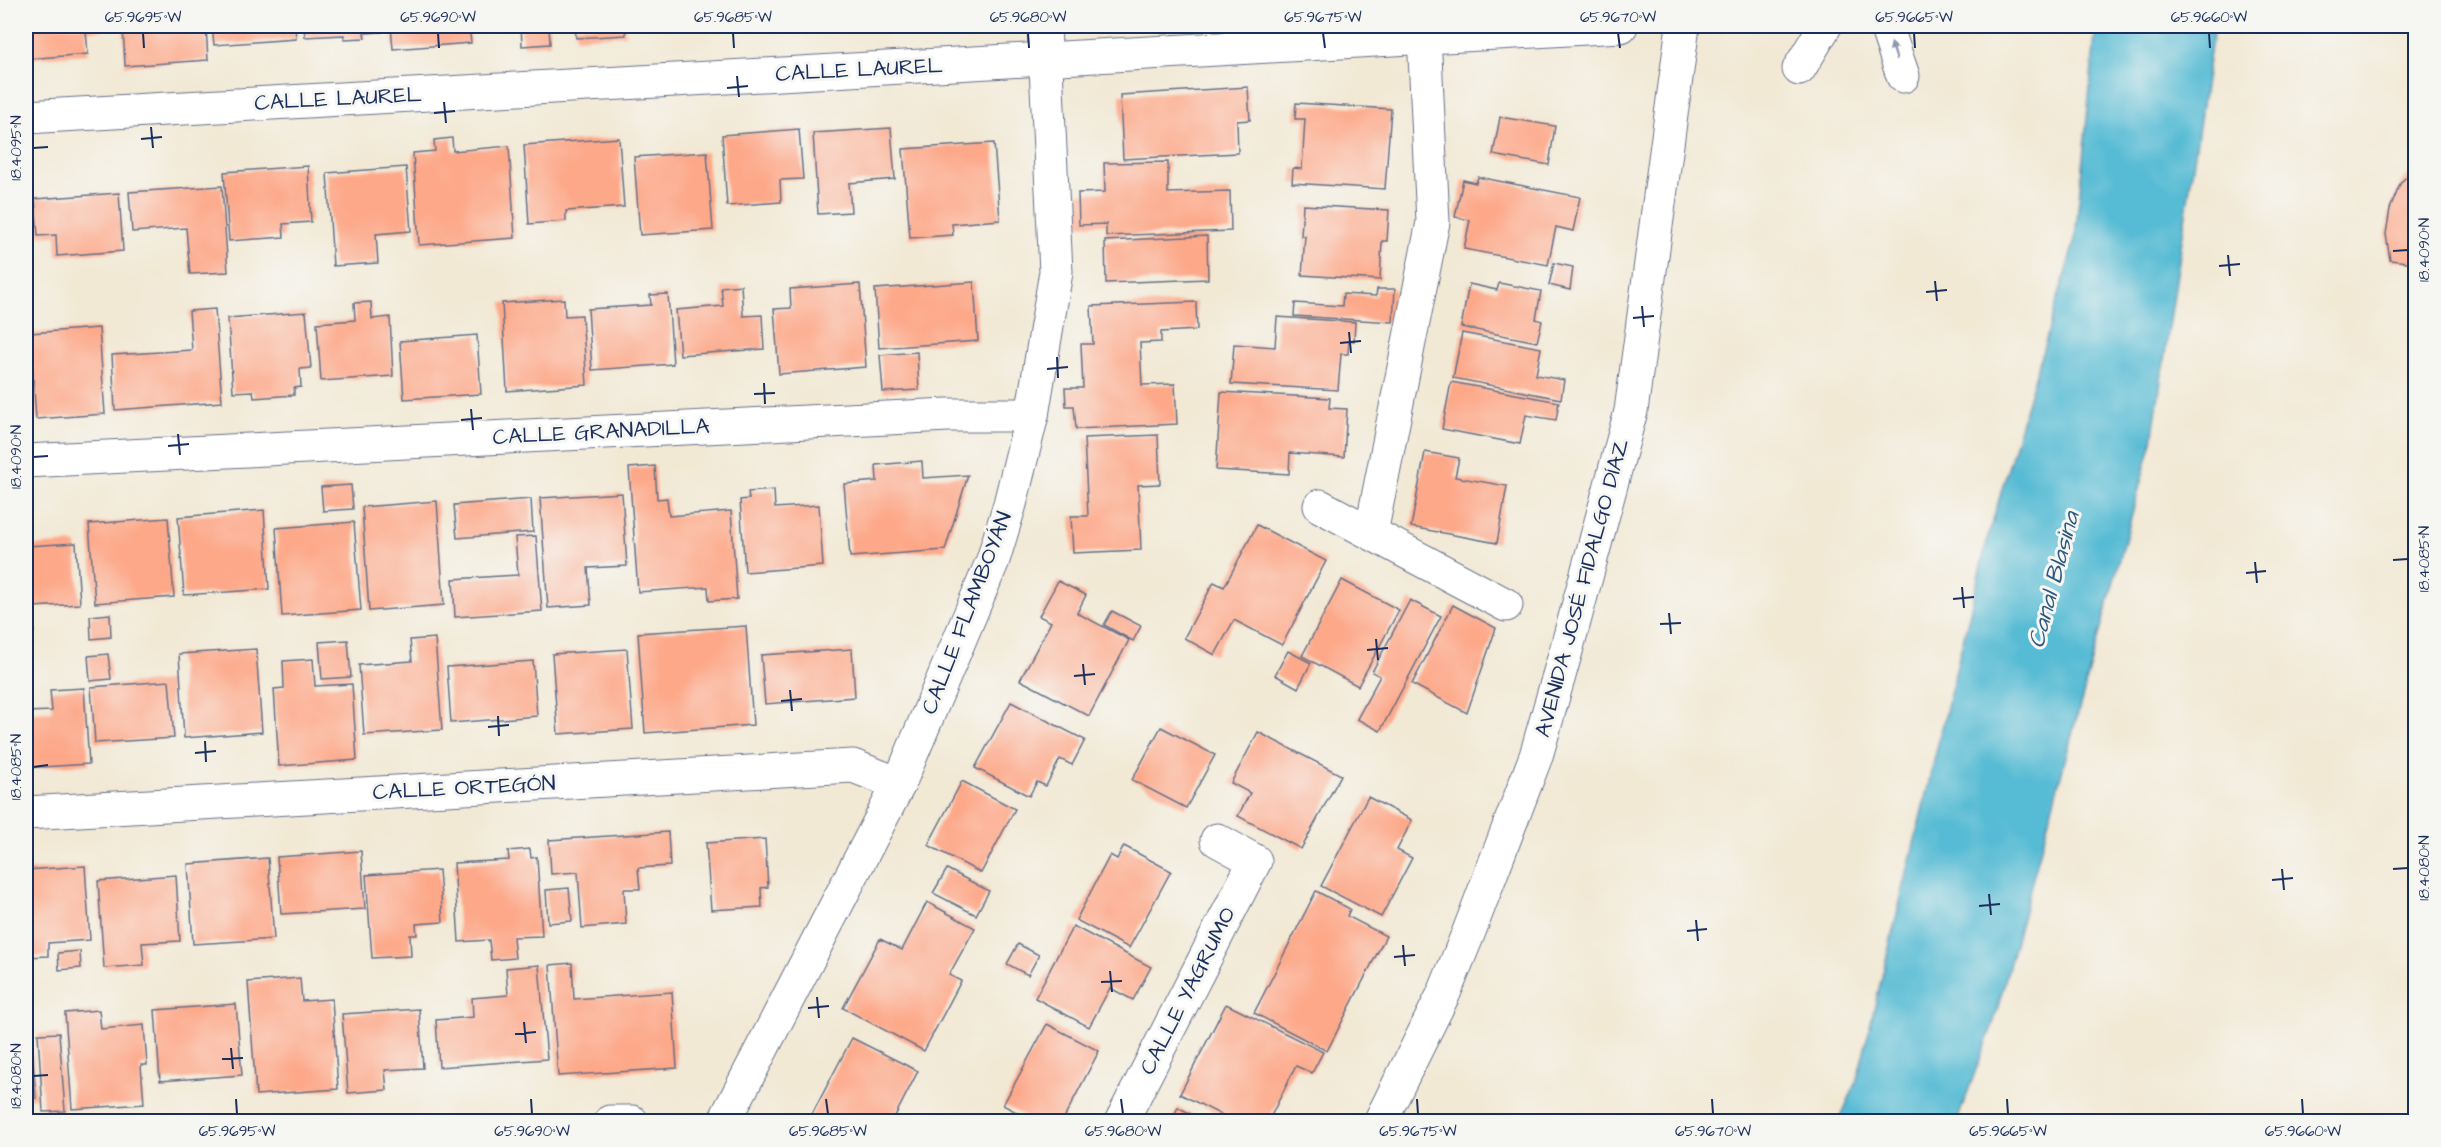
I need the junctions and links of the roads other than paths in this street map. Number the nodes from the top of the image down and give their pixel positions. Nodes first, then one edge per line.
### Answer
1 (1044, 26) edge
2 (1621, 26) edge
3 (1683, 26) edge
4 (1825, 26) edge
5 (1886, 26) edge
6 (1424, 35) junction
7 (1046, 59) junction
8 (1799, 69) dead end
9 (1903, 76) dead end
10 (26, 117) edge
11 (1032, 415) junction
12 (26, 461) edge
13 (1320, 506) dead end
14 (1371, 533) junction
15 (1506, 605) dead end
16 (898, 784) junction
17 (26, 813) edge
18 (1217, 840) dead end
19 (610, 1122) edge
20 (632, 1122) edge
21 (724, 1122) edge
22 (1121, 1122) edge
23 (1380, 1122) edge

1 - 7 street, CALLE FLAMBOYÁN
2 - 6 street, CALLE LAUREL
3 - 23 street, AVENIDA JOSÉ FIDALGO DÍAZ
4 - 8 street
9 -> 5 street
6 - 7 street, CALLE LAUREL
6 - 14 street
7 - 10 street, CALLE LAUREL
7 - 11 street, CALLE FLAMBOYÁN
11 - 12 street, CALLE GRANADILLA
11 - 16 street, CALLE FLAMBOYÁN
13 - 14 street
14 - 15 street
16 - 17 street, CALLE ORTEGÓN
16 - 21 street, CALLE FLAMBOYÁN
18 - 22 street, CALLE YAGRUMO
19 - 20 street

